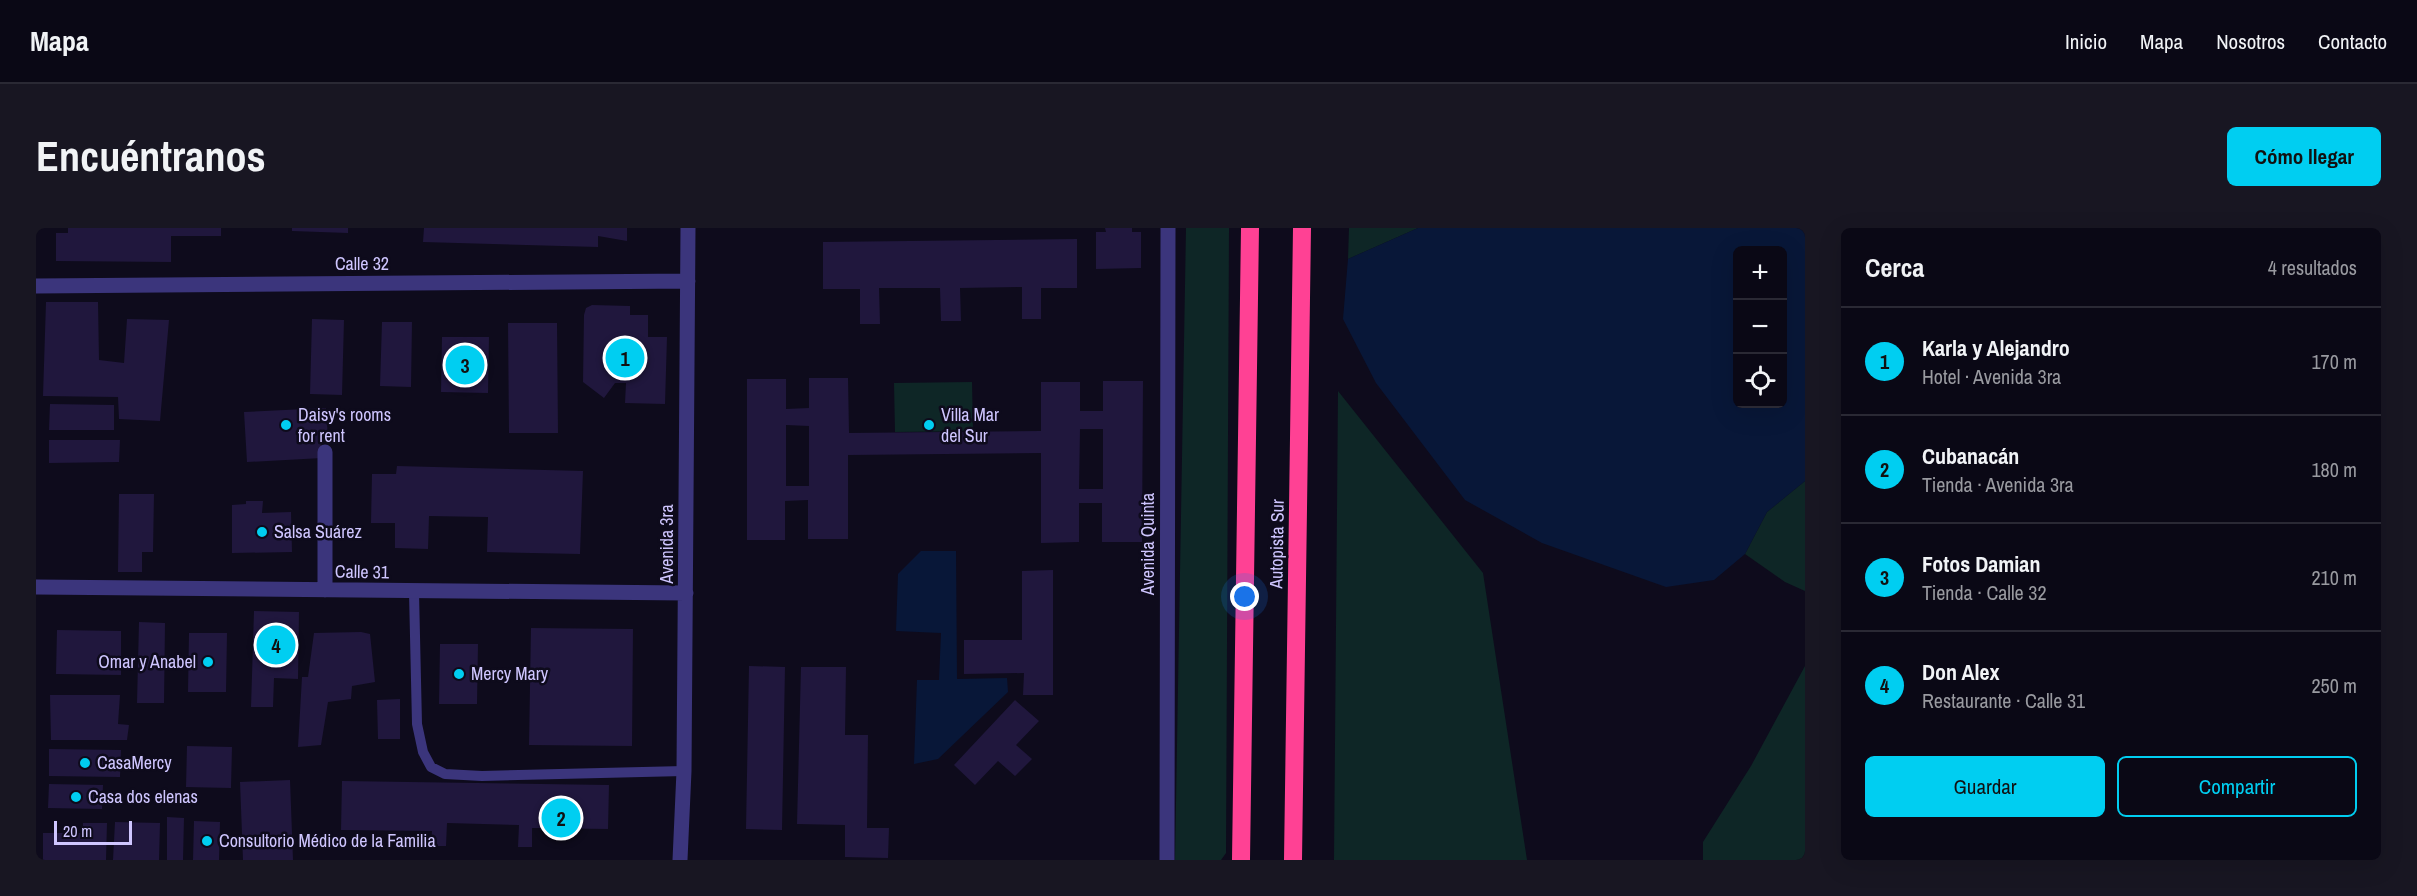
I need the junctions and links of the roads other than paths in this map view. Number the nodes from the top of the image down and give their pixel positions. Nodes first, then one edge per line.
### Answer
1 (688, 228) edge
2 (1168, 228) edge
3 (1250, 228) edge
4 (1302, 228) edge
5 (688, 281) junction
6 (36, 286) edge
7 (325, 452) dead end
8 (36, 587) edge
9 (325, 590) junction
10 (414, 592) junction
11 (686, 593) junction
12 (684, 771) junction
13 (680, 860) edge
14 (1167, 860) edge
15 (1241, 860) edge
16 (1293, 860) edge

1 - 5 street, Avenida 3ra
2 - 14 street, Avenida Quinta
3 - 15 highway, Autopista Sur
4 - 16 highway, Autopista Sur
5 - 6 street, Calle 32
5 - 11 street, Avenida 3ra
7 - 9 street
8 - 9 street, Calle 31
9 - 10 street, Calle 31
10 - 11 street, Calle 31
10 - 12 lane
11 - 12 street, Avenida 3ra
12 - 13 street, Avenida 3ra

